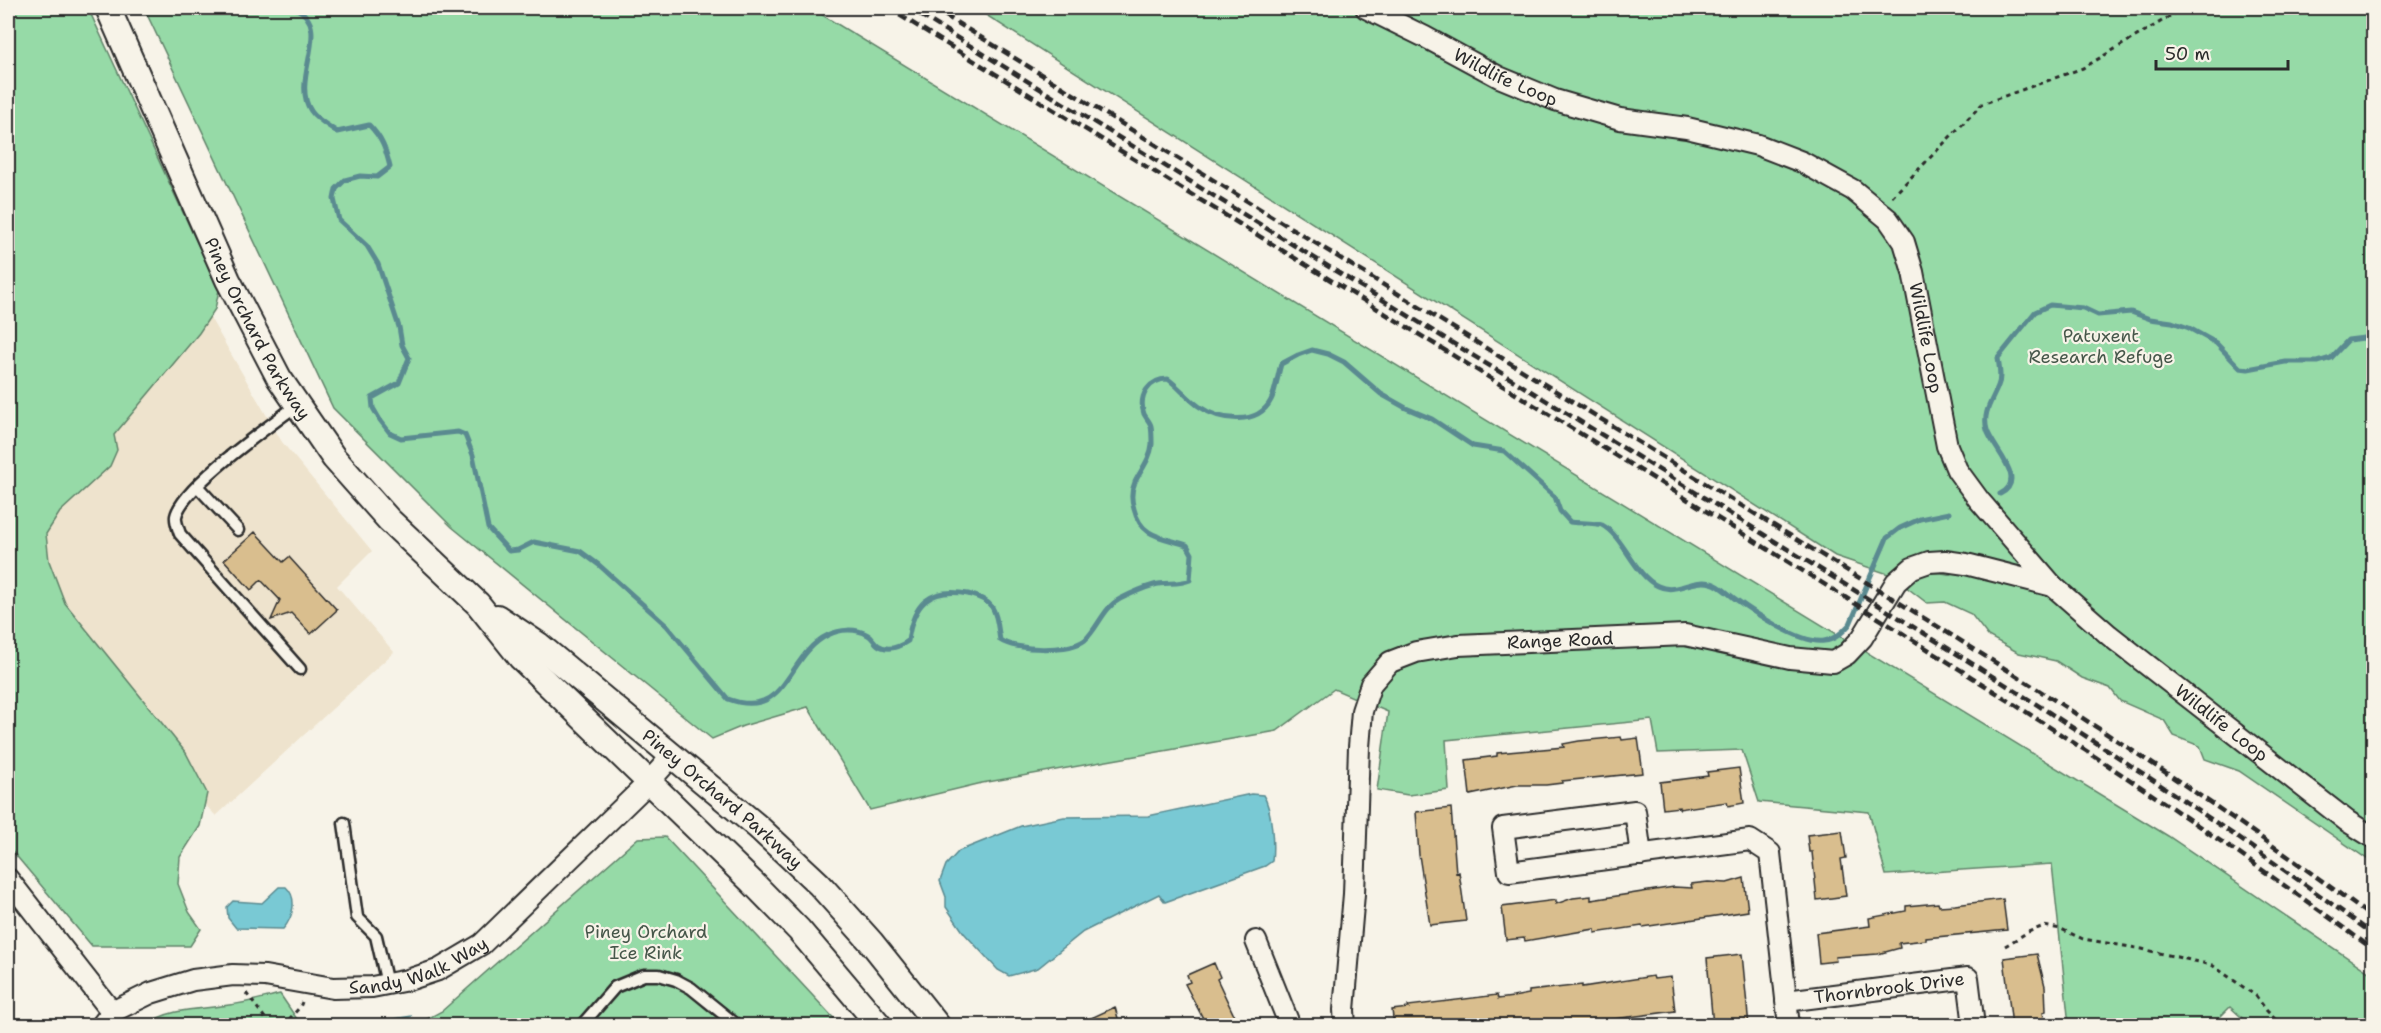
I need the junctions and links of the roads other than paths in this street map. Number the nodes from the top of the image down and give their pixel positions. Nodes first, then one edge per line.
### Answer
1 (108, 8) edge
2 (1366, 8) edge
3 (297, 405) junction
4 (198, 487) junction
5 (238, 530) dead end
6 (2053, 586) junction
7 (478, 604) junction
8 (300, 669) dead end
9 (672, 756) junction
10 (648, 783) junction
11 (344, 823) dead end
12 (2373, 838) edge
13 (1641, 855) junction
14 (8, 879) edge
15 (1256, 941) dead end
16 (387, 984) junction
17 (1785, 1000) junction
18 (106, 1019) edge
19 (581, 1026) edge
20 (738, 1026) edge
21 (880, 1026) edge
22 (938, 1026) edge
23 (1290, 1026) edge
24 (1345, 1026) edge
25 (1789, 1026) edge
26 (1974, 1026) edge

1 - 3 street, Piney Orchard Parkway
2 - 6 street, Wildlife Loop
3 - 4 lane
3 - 7 street, Piney Orchard Parkway
4 - 5 lane
4 - 8 lane
6 - 12 street, Wildlife Loop
6 - 24 street, Range Road
7 - 9 street, Piney Orchard Parkway
7 - 10 street, Piney Orchard Parkway
9 - 10 street, Sandy Walk Way
9 - 22 street, Piney Orchard Parkway
10 - 16 street, Sandy Walk Way
10 - 21 street, Piney Orchard Parkway
11 - 16 lane
13 - 13 street
13 - 17 street
14 - 18 street
15 - 23 street
16 - 18 street, Sandy Walk Way
17 - 25 street, Thornbrook Drive
17 - 26 street, Thornbrook Drive
19 - 20 lane

